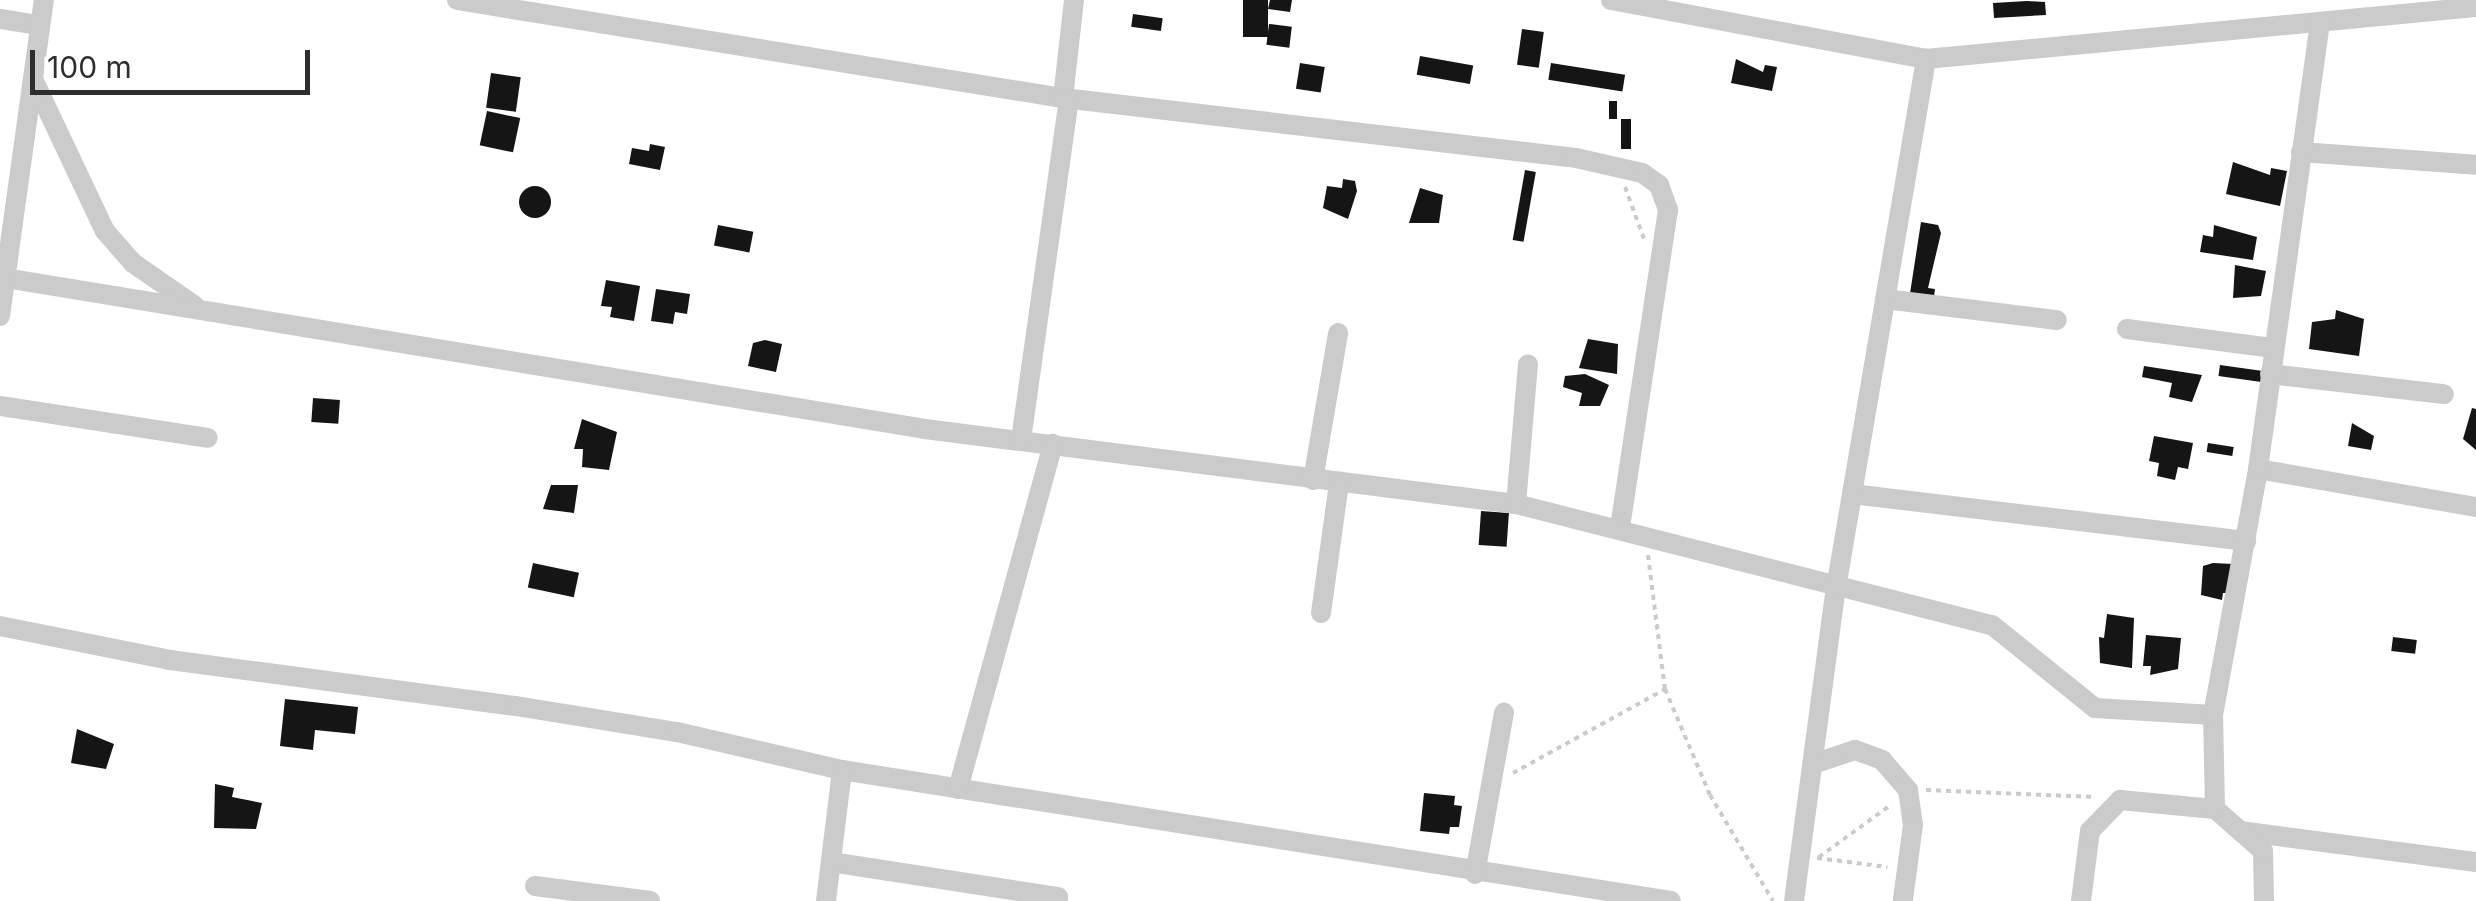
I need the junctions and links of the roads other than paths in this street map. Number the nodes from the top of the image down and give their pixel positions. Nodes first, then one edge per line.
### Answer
1 (44, 0) edge
2 (457, 0) edge
3 (1074, 0) edge
4 (1611, 0) edge
5 (2476, 6) edge
6 (1681, 7) edge
7 (0, 19) edge
8 (2320, 22) junction
9 (39, 25) junction
10 (1926, 59) junction
11 (32, 78) junction
12 (1066, 98) junction
13 (2301, 152) junction
14 (2476, 165) edge
15 (5, 278) junction
16 (1885, 299) junction
17 (202, 310) junction
18 (0, 316) edge
19 (2057, 320) dead end
20 (2127, 329) dead end
21 (1338, 332) dead end
22 (2274, 348) junction
23 (1528, 364) dead end
24 (2270, 374) junction
25 (2444, 394) dead end
26 (0, 406) edge
27 (208, 438) dead end
28 (1021, 440) junction
29 (1053, 444) junction
30 (2258, 468) junction
31 (1313, 480) junction
32 (1339, 483) junction
33 (1852, 494) junction
34 (1516, 504) junction
35 (2476, 507) edge
36 (1620, 529) junction
37 (2246, 542) junction
38 (1836, 588) junction
39 (1321, 612) dead end
40 (0, 626) edge
41 (1504, 713) dead end
42 (2213, 715) junction
43 (1813, 764) junction
44 (842, 770) junction
45 (958, 790) junction
46 (2215, 809) junction
47 (2238, 830) junction
48 (831, 862) junction
49 (2476, 862) edge
50 (1476, 874) junction
51 (535, 886) dead end
52 (1573, 895) edge
53 (1058, 897) dead end
54 (1903, 899) edge
55 (650, 901) edge
56 (826, 901) edge
57 (1671, 901) edge
58 (1794, 901) edge
59 (2081, 901) edge
60 (2264, 901) edge

1 - 9 street
2 - 12 street
3 - 12 street
4 - 6 street
5 - 8 street
6 - 10 street
7 - 9 street
8 - 10 street
8 - 13 street
9 - 11 street
10 - 16 street
11 - 15 street
11 - 17 street
12 - 28 street
12 - 36 street
13 - 14 street
13 - 22 street
15 - 17 street
15 - 18 street
16 - 19 street
16 - 33 street
17 - 28 street
20 - 22 street
21 - 31 street
22 - 24 street
23 - 34 street
24 - 25 street
24 - 30 street
26 - 27 street
28 - 29 street
29 - 31 street
29 - 45 street
30 - 35 street
30 - 37 street
31 - 32 street
32 - 34 street
32 - 39 street
33 - 37 street
33 - 38 street
34 - 36 street
36 - 38 street
37 - 42 street
38 - 42 street
38 - 43 street
40 - 44 street
41 - 50 street
42 - 46 street
43 - 54 street
43 - 58 street
44 - 45 street
44 - 48 street
45 - 50 street
46 - 47 street
46 - 59 street
47 - 49 street
47 - 60 street
48 - 53 street
48 - 56 street
50 - 52 street
51 - 55 street
52 - 57 street

